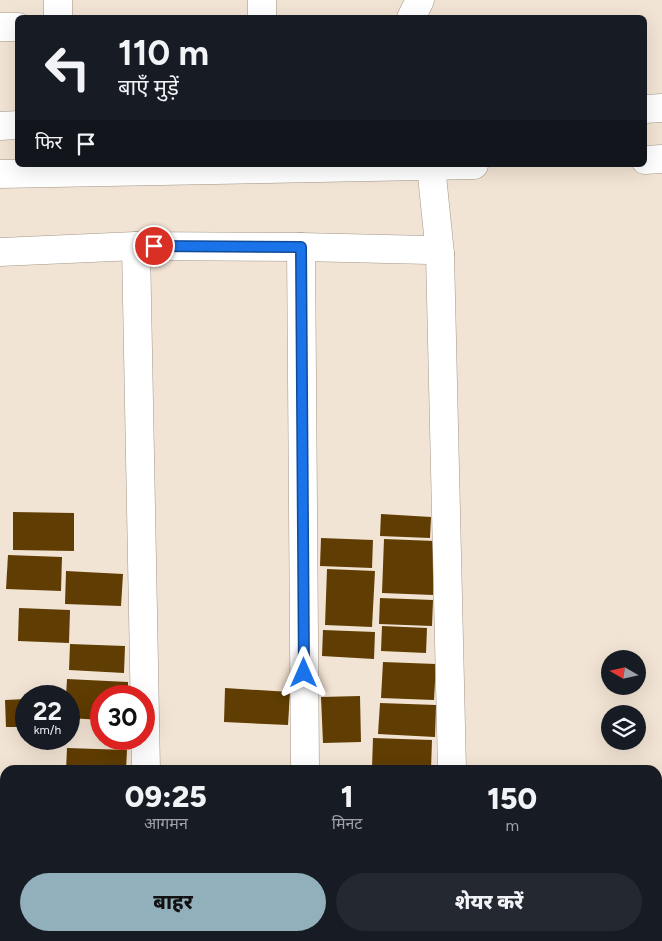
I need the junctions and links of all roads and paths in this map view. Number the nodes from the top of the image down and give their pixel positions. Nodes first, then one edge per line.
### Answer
1 (58, 0) edge
2 (262, 0) edge
3 (420, 0) edge
4 (58, 15) edge
5 (262, 15) edge
6 (412, 15) edge
7 (0, 27) edge
8 (15, 27) edge
9 (662, 108) edge
10 (647, 109) edge
11 (15, 125) edge
12 (0, 126) edge
13 (662, 159) edge
14 (647, 160) edge
15 (232, 167) edge
16 (431, 167) edge
17 (133, 168) edge
18 (0, 174) edge
19 (136, 246) junction
20 (301, 247) junction
21 (0, 252) edge
22 (440, 254) junction
23 (146, 765) edge
24 (305, 765) edge
25 (452, 765) edge

1 - 4 street
2 - 5 street
3 - 6 street
7 - 8 street
9 - 10 street
11 - 12 street
13 - 14 street
15 - 17 street
16 - 22 street
17 - 18 street
19 - 20 street
19 - 21 street
19 - 23 street
20 - 22 street
20 - 24 street
22 - 25 street

